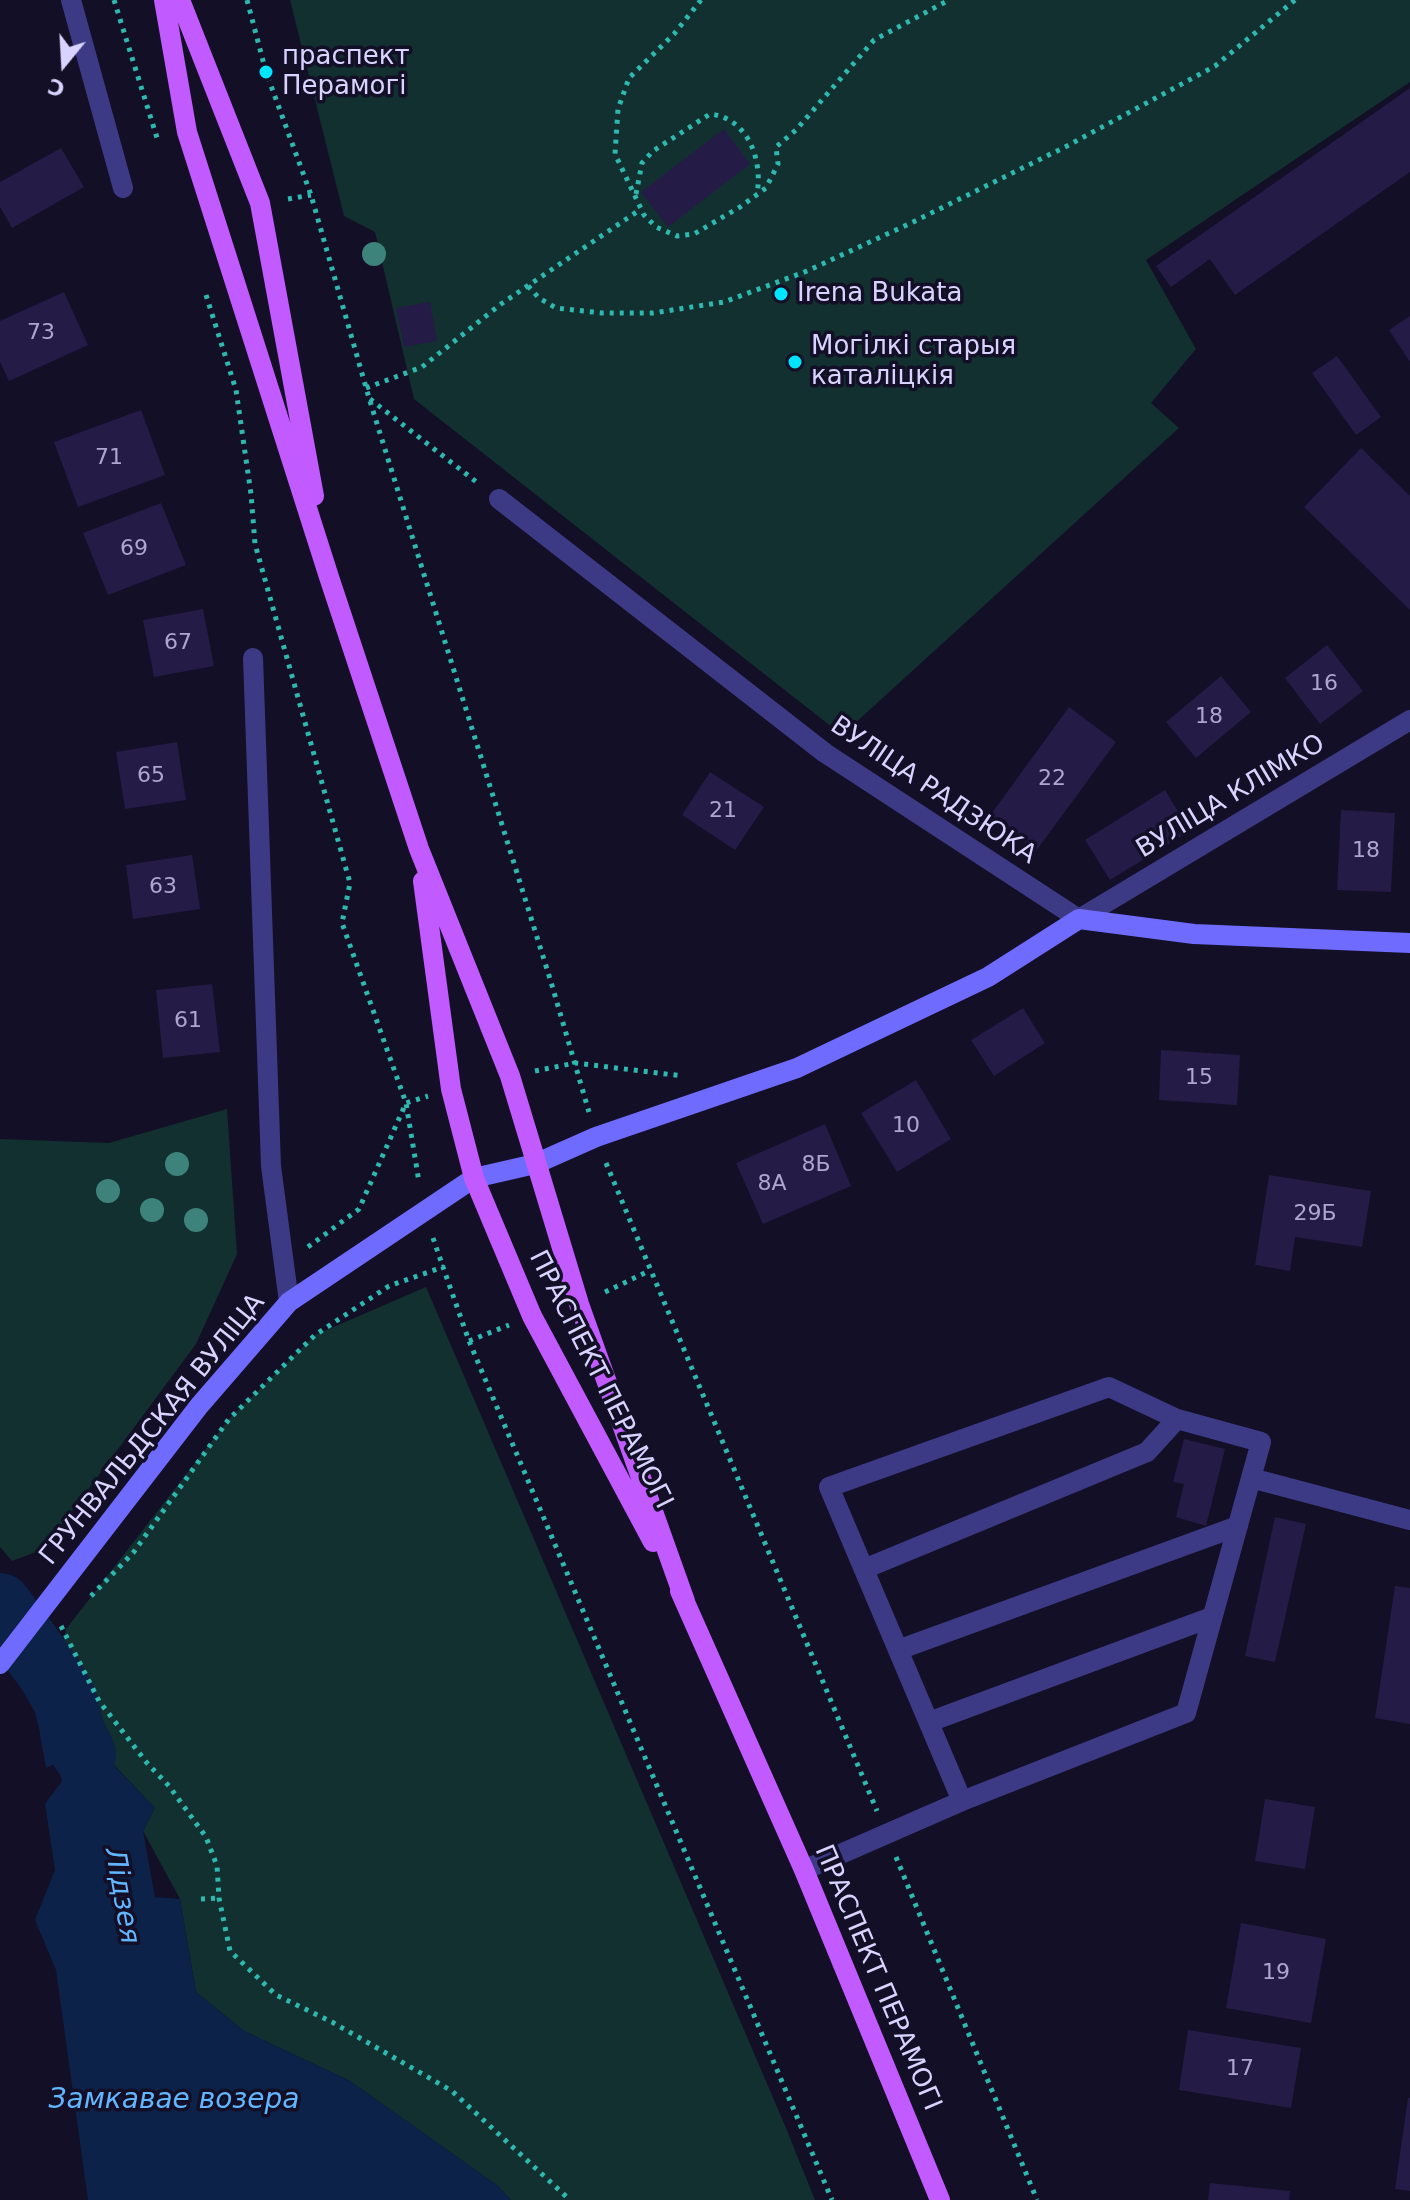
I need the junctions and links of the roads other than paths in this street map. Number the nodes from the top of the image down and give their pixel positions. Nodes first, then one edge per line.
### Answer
1 (71, 0) edge
2 (164, 0) edge
3 (180, 0) edge
4 (123, 188) dead end
5 (499, 499) road end
6 (329, 577) junction
7 (253, 658) dead end
8 (1410, 720) edge
9 (419, 849) junction
10 (1079, 919) junction
11 (1410, 943) edge
12 (535, 1164) junction
13 (474, 1178) junction
14 (289, 1302) junction
15 (1177, 1419) junction
16 (1251, 1478) junction
17 (1410, 1520) edge
18 (1238, 1526) junction
19 (864, 1569) junction
20 (685, 1601) junction
21 (1212, 1617) junction
22 (898, 1650) junction
23 (0, 1664) edge
24 (929, 1722) junction
25 (962, 1801) junction
26 (804, 1870) junction
27 (940, 2200) edge

1 - 4 street
2 - 6 main road, ПРАСПЕКТ ПЕРАМОГІ
3 - 6 main road, ПРАСПЕКТ ПЕРАМОГІ
5 - 10 street, ВУЛІЦА РАДЗЮКА
6 - 9 main road, ПРАСПЕКТ ПЕРАМОГІ
7 - 14 street
8 - 10 street, ВУЛІЦА КЛІМКО
9 - 12 main road, ПРАСПЕКТ ПЕРАМОГІ
9 - 13 main road, ПРАСПЕКТ ПЕРАМОГІ
10 - 11 street, ВУЛІЦА РАДЗЮКА
10 - 12 street, ГРУНВАЛЬДСКАЯ ВУЛІЦА
12 - 13 street, ГРУНВАЛЬДСКАЯ ВУЛІЦА
12 - 20 main road, ПРАСПЕКТ ПЕРАМОГІ
13 - 14 street, ГРУНВАЛЬДСКАЯ ВУЛІЦА
13 - 20 main road, ПРАСПЕКТ ПЕРАМОГІ
14 - 23 street, ГРУНВАЛЬДСКАЯ ВУЛІЦА
15 - 16 street
15 - 19 street
15 - 19 street
16 - 17 street
16 - 18 street
18 - 21 street
18 - 22 street
19 - 22 street
20 - 26 main road, ПРАСПЕКТ ПЕРАМОГІ
21 - 24 street
21 - 25 street
22 - 24 street
24 - 25 street
25 - 26 street
26 - 27 main road, ПРАСПЕКТ ПЕРАМОГІ

